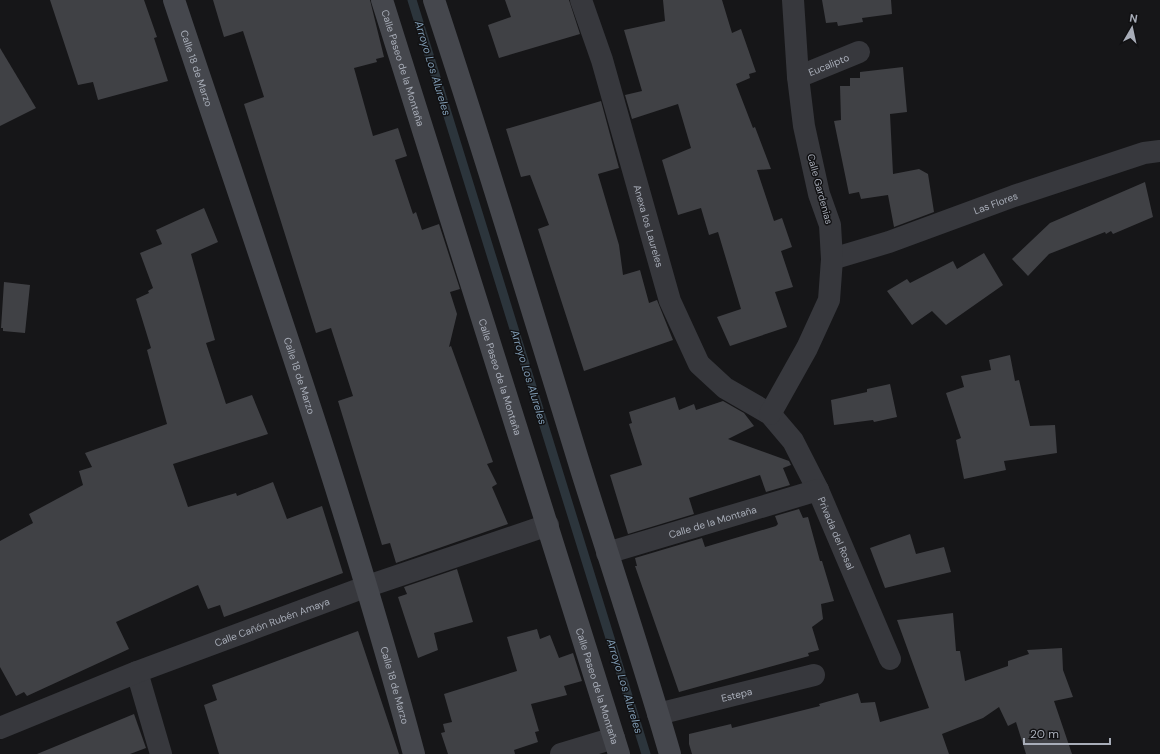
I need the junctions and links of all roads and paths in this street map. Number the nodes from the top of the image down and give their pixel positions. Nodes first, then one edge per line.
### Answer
1 (174, 0) edge
2 (382, 0) edge
3 (434, 0) edge
4 (581, 0) edge
5 (793, 0) edge
6 (859, 52) dead end
7 (798, 77) junction
8 (1160, 151) edge
9 (832, 259) junction
10 (770, 414) junction
11 (818, 490) junction
12 (548, 526) junction
13 (607, 553) junction
14 (366, 587) junction
15 (890, 659) dead end
16 (137, 672) junction
17 (814, 675) dead end
18 (658, 714) junction
19 (0, 728) edge
20 (616, 746) edge
21 (161, 754) edge
22 (414, 754) edge
23 (561, 754) edge
24 (670, 754) edge

1 - 14 main road, Calle 18 de Marzo
2 - 12 main road, Calle Paseo de la Montaña
3 - 13 main road
4 - 10 street, Anexa los Laureles
5 - 7 street, Calle Gardenias
6 - 7 street, Eucalipto
7 - 9 street, Calle Gardenias
8 - 9 street, Las Flores
9 - 10 street, Calle Gardenias
10 - 11 street, Privada del Rosal
11 - 13 street, Calle de la Montaña
11 - 15 street, Privada del Rosal
12 - 14 street, Calle Cañón Rubén Amaya
12 - 20 main road, Calle Paseo de la Montaña
13 - 18 main road
14 - 16 street, Calle Cañón Rubén Amaya
14 - 22 main road, Calle 18 de Marzo
16 - 19 street, Calle Cañón Rubén Amaya
16 - 21 street
17 - 18 street, Estepa
18 - 24 main road
20 - 23 street

